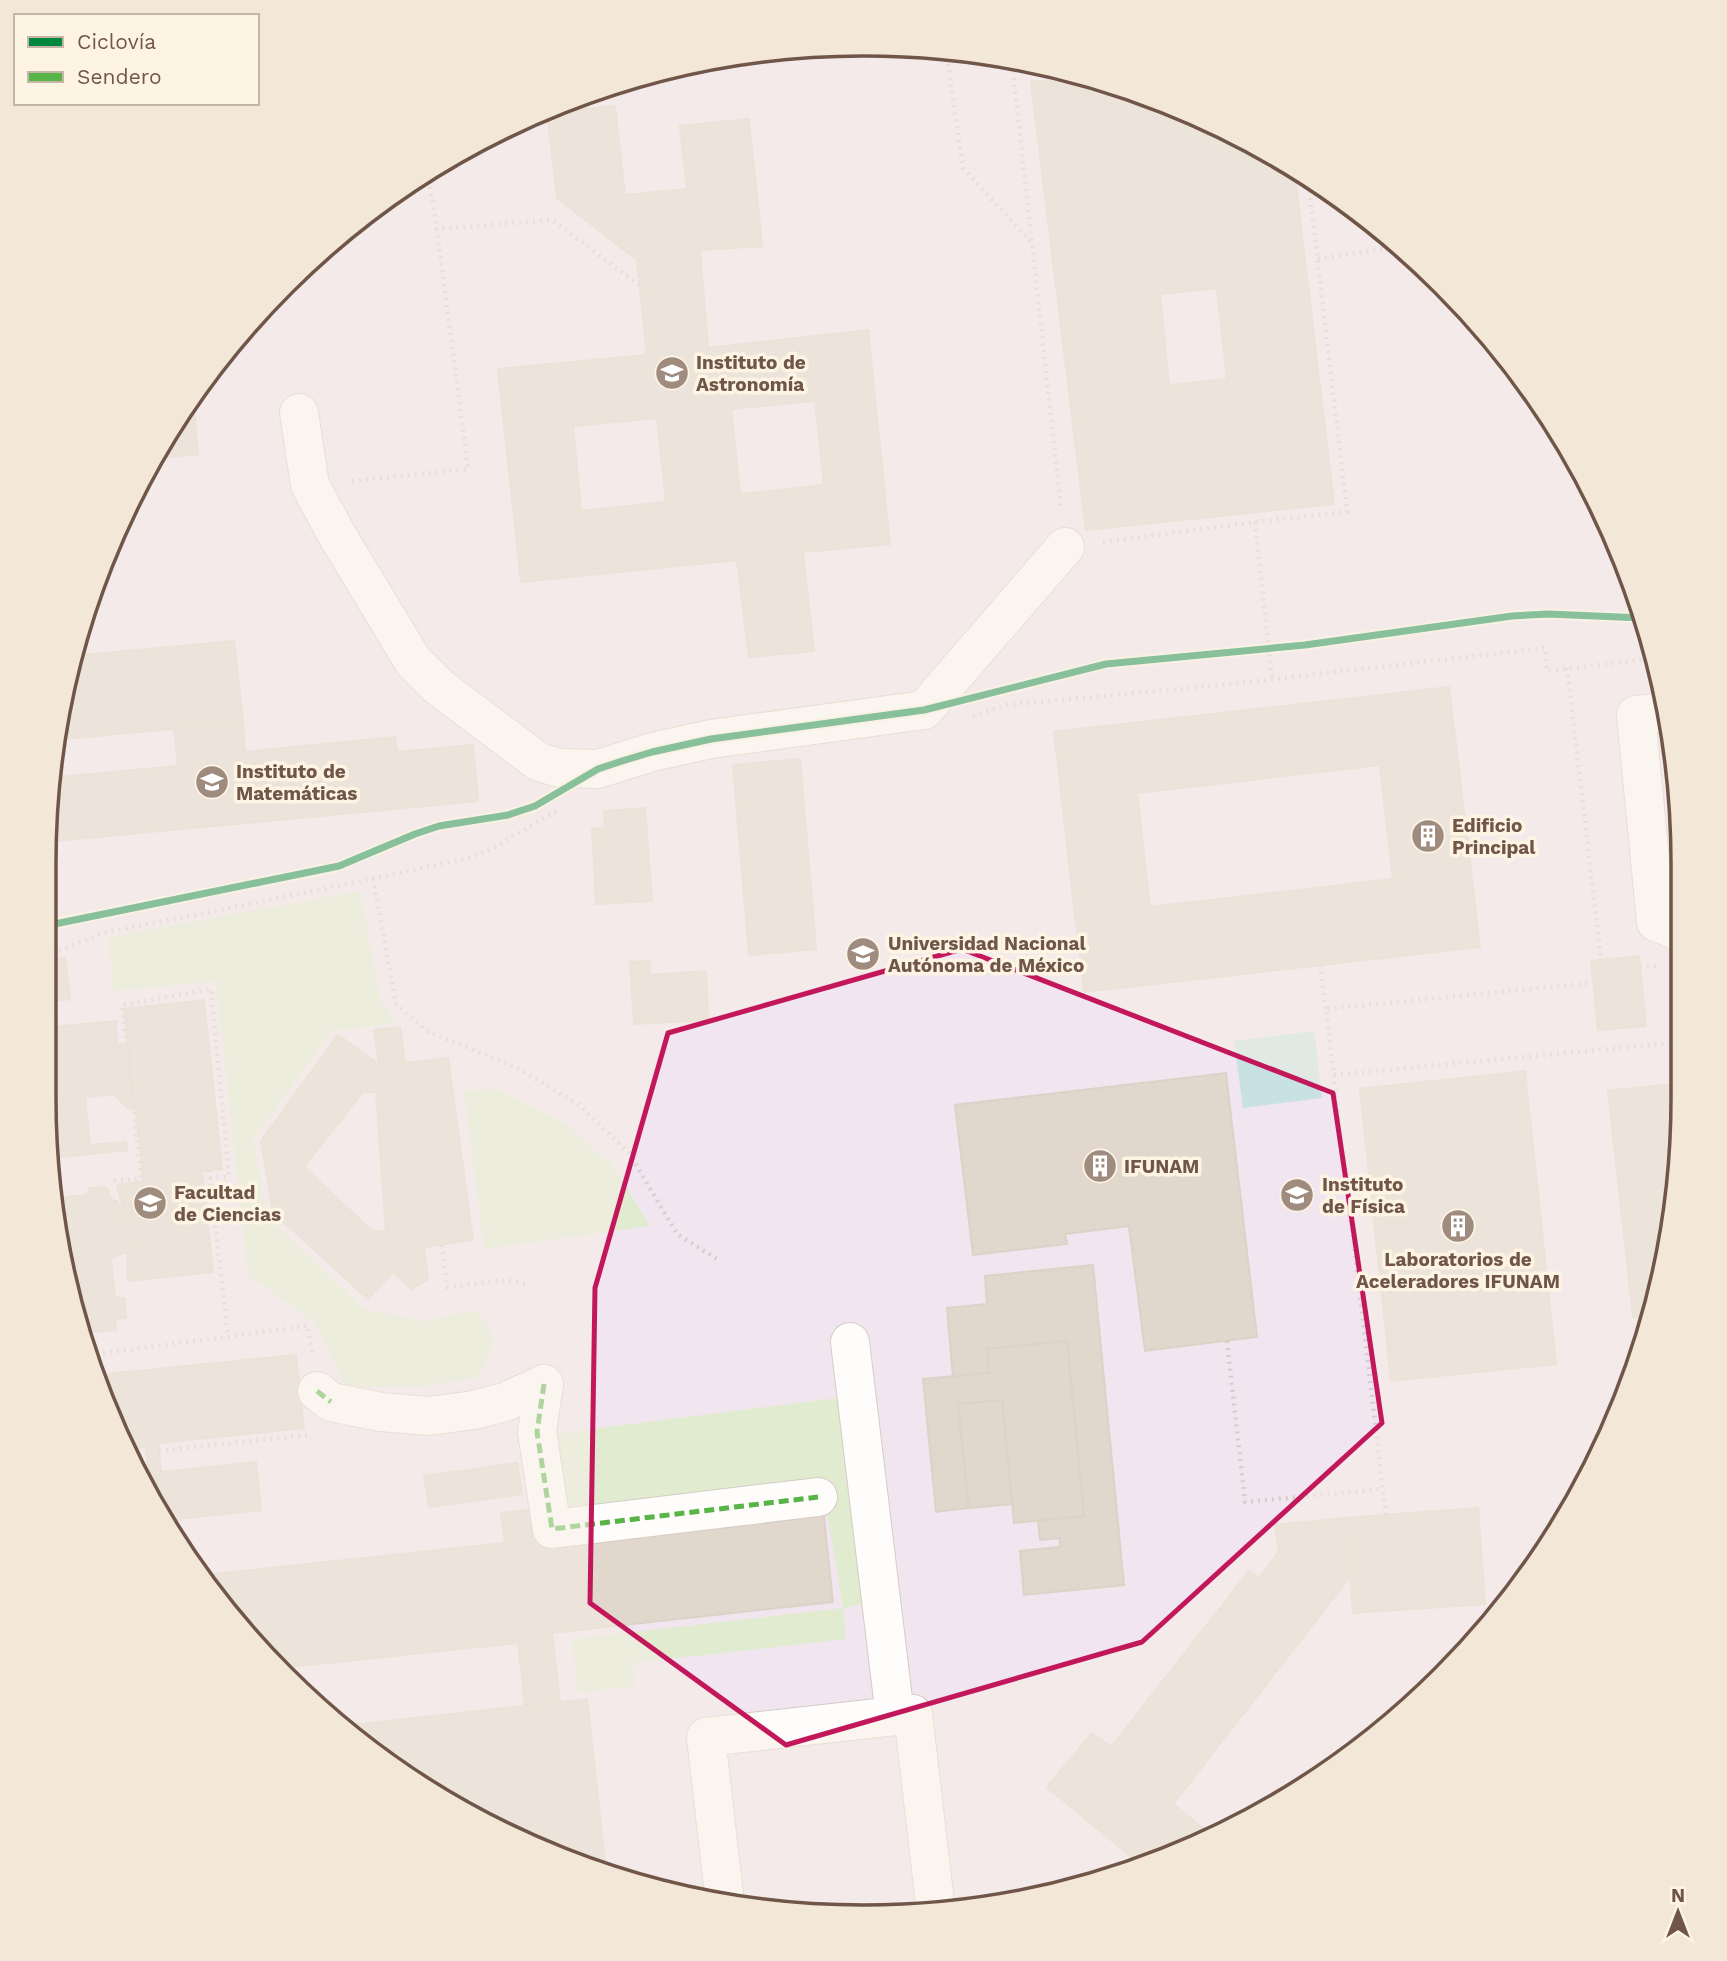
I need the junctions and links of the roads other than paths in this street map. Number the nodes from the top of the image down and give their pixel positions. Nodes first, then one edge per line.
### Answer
1 (299, 412) dead end
2 (1065, 547) road end
3 (1656, 713) edge
4 (1671, 928) edge
5 (850, 1342) dead end
6 (324, 1397) road end
7 (818, 1497) dead end
8 (895, 1716) junction
9 (724, 1892) edge
10 (935, 1901) edge

1 - 2 street
3 - 4 street
5 - 8 street
6 - 7 street
8 - 9 street
8 - 10 street

